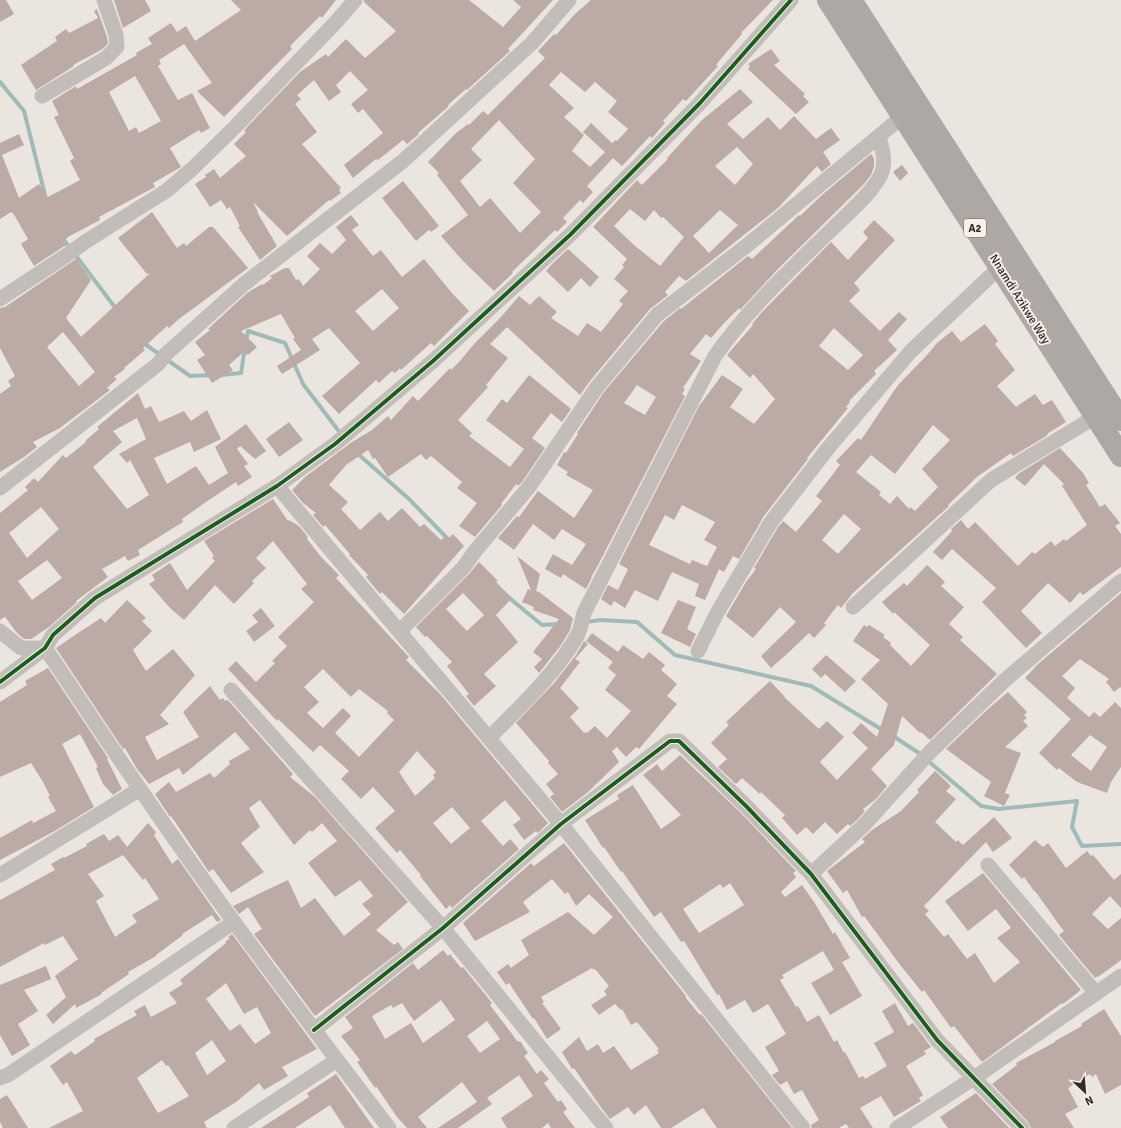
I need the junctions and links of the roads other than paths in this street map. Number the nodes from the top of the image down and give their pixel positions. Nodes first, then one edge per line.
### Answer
1 (104, 0) edge
2 (355, 0) edge
3 (569, 0) edge
4 (791, 0) edge
5 (828, 0) edge
6 (851, 0) edge
7 (42, 96) dead end
8 (903, 116) junction
9 (879, 136) junction
10 (1000, 267) junction
11 (0, 299) edge
12 (1096, 417) junction
13 (1121, 420) edge
14 (1121, 456) edge
15 (278, 486) junction
16 (0, 488) edge
17 (1121, 581) edge
18 (853, 607) dead end
19 (400, 630) junction
20 (0, 631) edge
21 (45, 648) junction
22 (698, 651) dead end
23 (0, 682) edge
24 (231, 690) dead end
25 (489, 738) junction
26 (140, 789) junction
27 (561, 824) junction
28 (988, 865) dead end
29 (811, 874) junction
30 (0, 875) edge
31 (234, 922) junction
32 (443, 928) junction
33 (1121, 976) edge
34 (1096, 993) junction
35 (314, 1030) junction
36 (336, 1060) junction
37 (0, 1078) edge
38 (974, 1078) junction
39 (234, 1128) edge
40 (389, 1128) edge
41 (606, 1128) edge
42 (804, 1128) edge
43 (897, 1128) edge
44 (1022, 1128) edge

1 - 7 street
2 - 11 street
3 - 16 street
4 - 15 street
5 - 8 highway, Nnamdi Azikwe Way / A2
6 - 13 highway, Nnamdi Azikwe Way / A2
8 - 9 street
8 - 10 highway, Nnamdi Azikwe Way / A2
9 - 19 street
9 - 25 street
10 - 12 highway, Nnamdi Azikwe Way / A2
10 - 22 street
12 - 14 highway, Nnamdi Azikwe Way / A2
12 - 18 street
15 - 19 street
15 - 21 street
17 - 29 street
19 - 25 street
20 - 21 street
21 - 23 street
21 - 26 street
24 - 32 street
25 - 27 street
26 - 30 street
26 - 31 street
27 - 29 street
27 - 32 street
27 - 42 street
28 - 34 street
29 - 38 street
31 - 35 street
31 - 37 street
32 - 35 street
32 - 41 street
33 - 34 street
34 - 38 street
35 - 36 street
36 - 39 street
36 - 40 street
38 - 43 street
38 - 44 street

